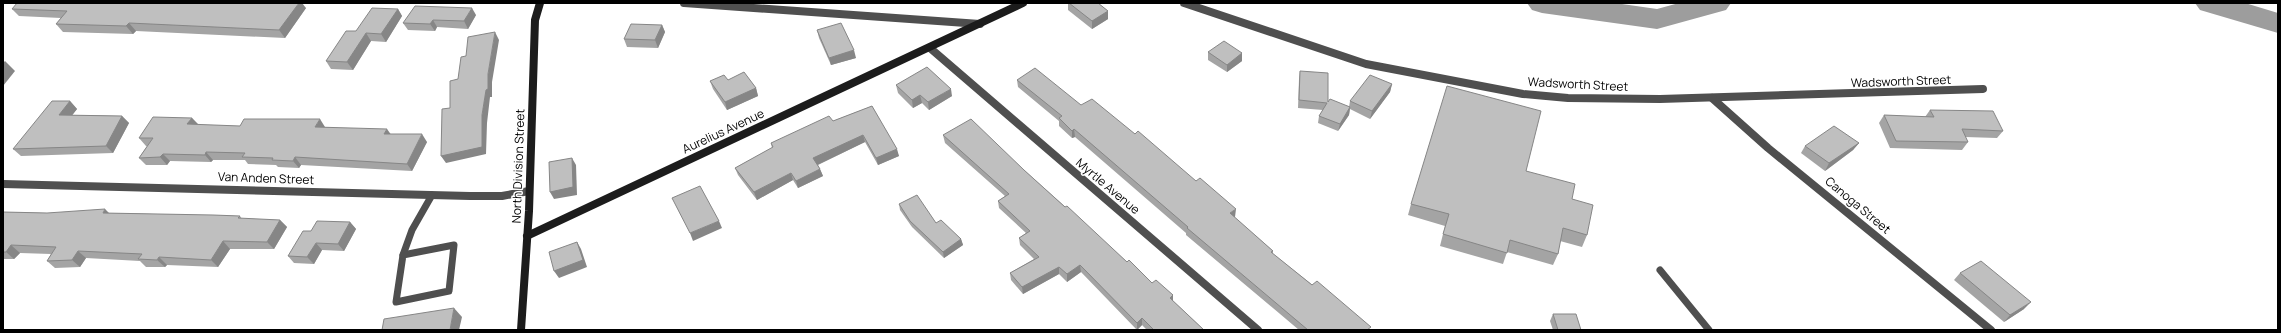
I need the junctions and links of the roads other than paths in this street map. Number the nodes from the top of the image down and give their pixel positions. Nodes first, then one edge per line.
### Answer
1 (540, 3) edge
2 (684, 3) edge
3 (689, 3) edge
4 (1023, 3) edge
5 (1184, 3) edge
6 (980, 24) junction
7 (930, 48) junction
8 (1983, 90) dead end
9 (1712, 98) junction
10 (3, 184) edge
11 (528, 191) junction
12 (432, 195) junction
13 (527, 236) junction
14 (403, 255) junction
15 (1660, 270) dead end
16 (521, 330) edge
17 (1258, 330) edge
18 (1709, 330) edge
19 (1991, 330) edge

1 - 11 street, North Division Street
2 - 3 street
3 - 6 street
4 - 6 street, Aurelius Avenue
5 - 9 street, Wadsworth Street
6 - 7 street, Aurelius Avenue
7 - 13 street, Aurelius Avenue
7 - 17 street, Myrtle Avenue
8 - 9 street, Wadsworth Street
9 - 19 street, Canoga Street
10 - 12 street, Van Anden Street
11 - 12 street, Van Anden Street
11 - 13 street, North Division Street
12 - 14 lane
13 - 16 street, North Division Street
14 - 14 lane
15 - 18 lane

